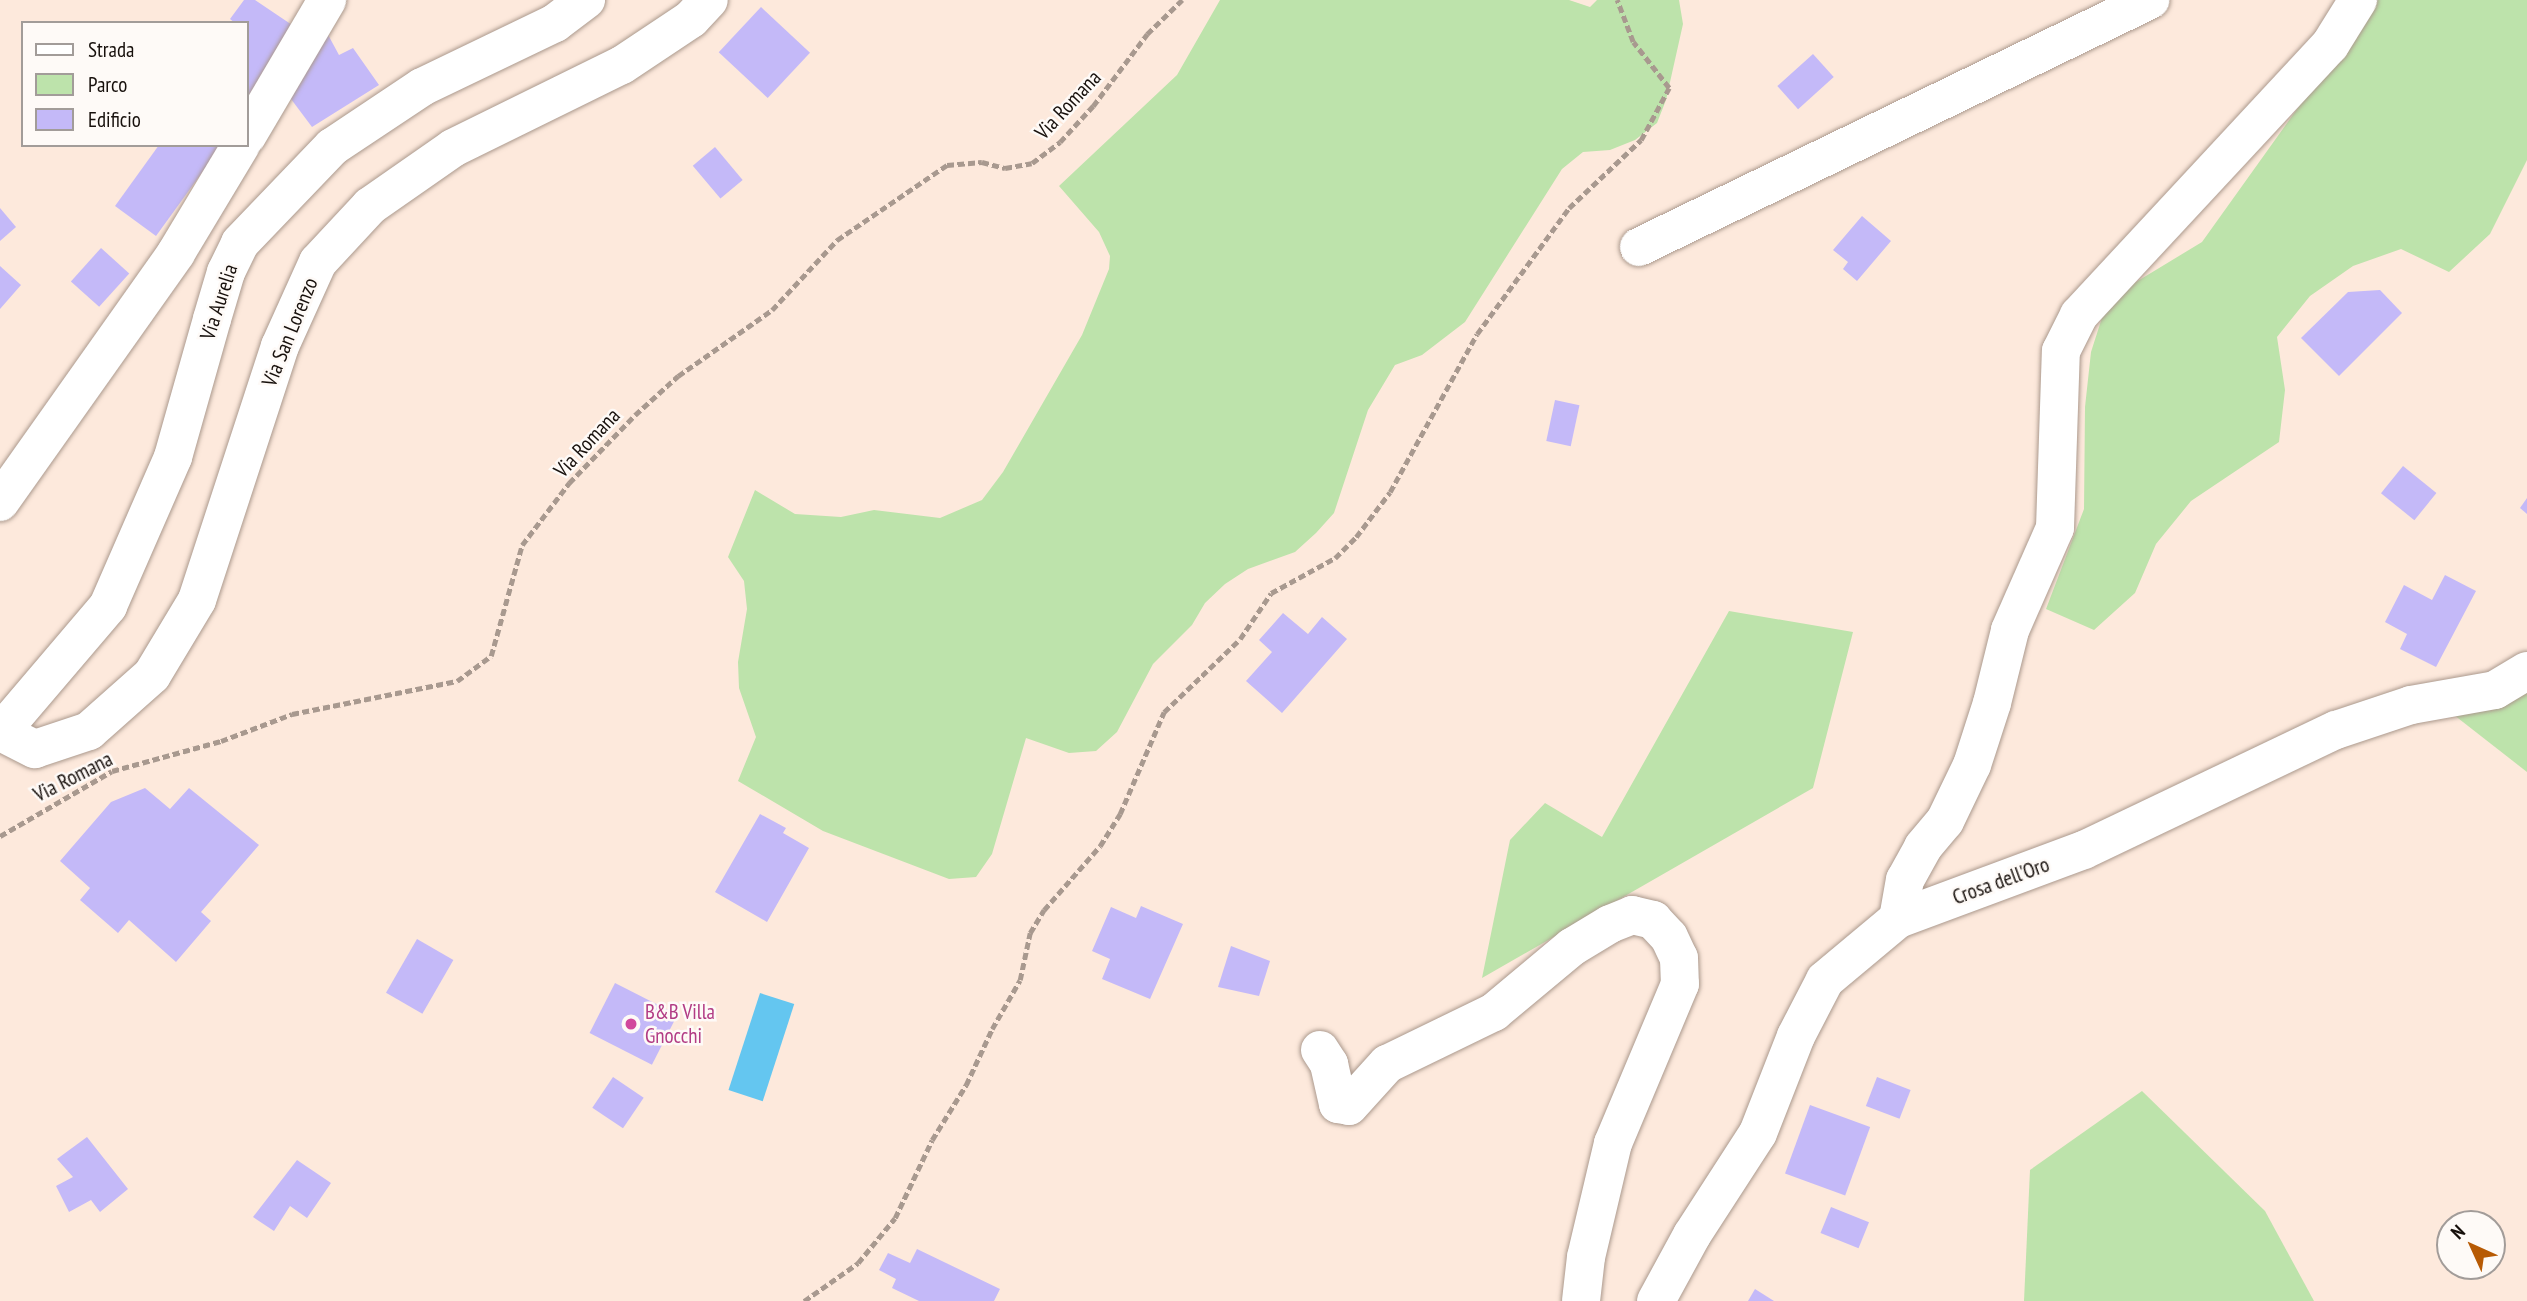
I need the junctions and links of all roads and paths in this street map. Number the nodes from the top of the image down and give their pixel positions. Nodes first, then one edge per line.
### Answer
1 (327, 0) edge
2 (586, 0) edge
3 (709, 0) edge
4 (1182, 0) edge
5 (1617, 0) edge
6 (2150, 0) edge
7 (2358, 0) edge
8 (248, 134) edge
9 (240, 147) edge
10 (1639, 247) dead end
11 (176, 253) junction
12 (226, 272) junction
13 (0, 502) edge
14 (2527, 671) edge
15 (0, 733) edge
16 (0, 836) edge
17 (1898, 919) junction
18 (1320, 1050) dead end
19 (804, 1301) edge
20 (1581, 1301) edge
21 (1656, 1301) edge

1 - 8 street
2 - 12 street, Via Aurelia
3 - 15 street, Via San Lorenzo
4 - 16 path, Via Romana
5 - 19 path
6 - 10 street
7 - 17 street
9 - 11 street
11 - 12 street
11 - 13 street
12 - 15 street, Via Aurelia
14 - 17 street, Crosa dell'Oro
17 - 21 street, Crosa dell'Oro
18 - 20 street

